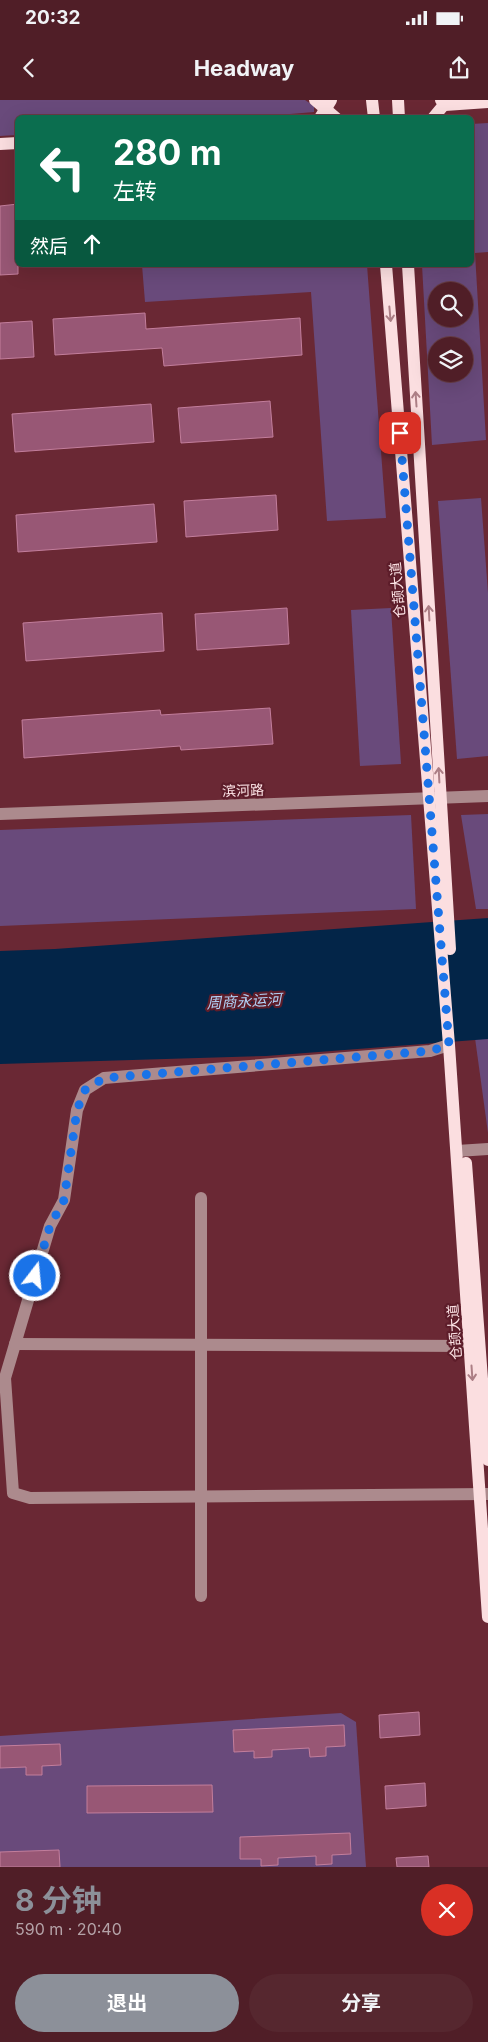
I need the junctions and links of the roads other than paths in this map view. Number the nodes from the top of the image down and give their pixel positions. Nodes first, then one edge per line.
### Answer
1 (315, 100) edge
2 (372, 100) edge
3 (398, 100) edge
4 (445, 102) edge
5 (488, 102) edge
6 (328, 111) edge
7 (374, 115) edge
8 (399, 115) edge
9 (435, 115) edge
10 (15, 143) edge
11 (0, 144) edge
12 (386, 267) edge
13 (408, 267) edge
14 (488, 796) edge
15 (435, 798) junction
16 (0, 814) edge
17 (453, 1044) junction
18 (488, 1149) edge
19 (461, 1151) junction
20 (201, 1198) dead end
21 (15, 1344) junction
22 (201, 1345) junction
23 (470, 1346) junction
24 (488, 1460) edge
25 (484, 1494) edge
26 (201, 1496) junction
27 (201, 1596) dead end
28 (488, 1618) edge

1 - 6 main road
2 - 7 main road
3 - 8 main road
4 - 5 main road
4 - 9 main road
10 - 11 main road
12 -> 15 main road, 仓颉大道
15 -> 13 main road, 仓颉大道
14 - 15 street, 滨河路
15 - 16 street, 滨河路
15 - 17 main road, 仓颉大道
17 - 19 main road, 仓颉大道
17 - 21 street
18 - 19 street
19 - 23 main road, 仓颉大道
19 - 24 main road, 仓颉大道
20 - 22 street
21 - 22 street
21 - 26 street
22 - 23 street
22 - 26 street
23 -> 25 main road, 仓颉大道
25 - 26 street
25 - 28 main road, 仓颉大道
26 - 27 street

